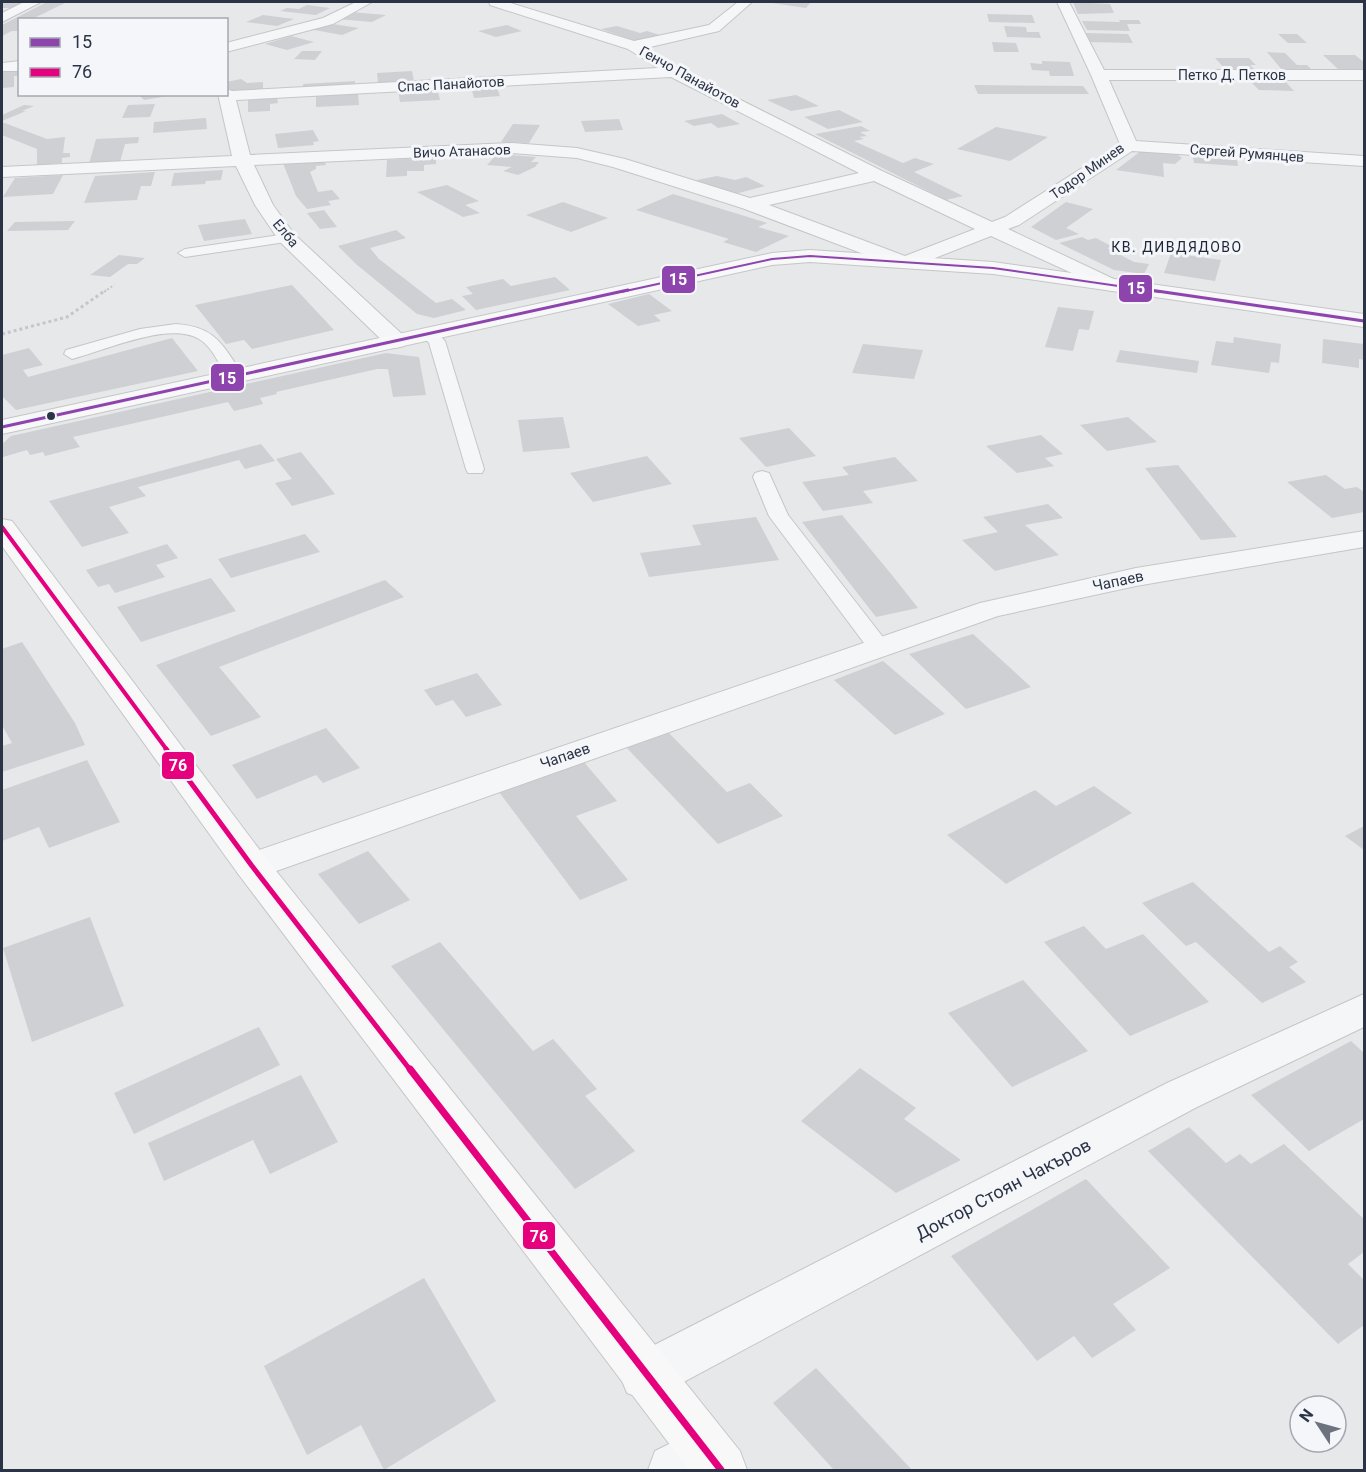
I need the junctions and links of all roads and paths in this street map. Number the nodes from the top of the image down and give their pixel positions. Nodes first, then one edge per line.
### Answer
1 (34, 2) edge
2 (364, 2) edge
3 (495, 2) edge
4 (746, 2) edge
5 (1063, 2) edge
6 (2, 18) edge
7 (633, 46) junction
8 (228, 47) edge
9 (18, 66) edge
10 (2, 67) edge
11 (674, 72) junction
12 (1098, 75) junction
13 (1365, 75) edge
14 (228, 95) edge
15 (227, 96) edge
16 (1129, 146) junction
17 (242, 160) junction
18 (1365, 160) edge
19 (2, 172) edge
20 (876, 175) junction
21 (748, 204) junction
22 (993, 230) junction
23 (287, 238) junction
24 (185, 253) dead end
25 (905, 263) junction
26 (114, 285) dead end
27 (1111, 285) junction
28 (1365, 321) edge
29 (428, 333) junction
30 (2, 334) edge
31 (396, 341) junction
32 (72, 354) dead end
33 (235, 376) junction
34 (2, 427) edge
35 (475, 469) dead end
36 (762, 477) dead end
37 (1365, 539) edge
38 (6, 542) edge
39 (878, 646) junction
40 (252, 866) junction
41 (1365, 1010) edge
42 (645, 1376) junction
43 (700, 1464) edge

1 - 6 street
2 - 8 street
3 - 7 street, Генчо Панайотов
4 - 7 street
5 - 12 street, Тодор Минев
7 - 11 street, Генчо Панайотов
9 - 10 street
11 - 14 street, Спас Панайотов
11 - 20 street, Генчо Панайотов
12 - 13 street, Петко Д. Петков
12 - 16 street, Тодор Минев
15 - 17 street, Елба
16 - 18 street, Сергей Румянцев
16 - 22 street, Тодор Минев
17 - 19 street, Вичо Атанасов
17 - 21 street, Вичо Атанасов
17 - 23 street, Елба
20 - 21 street
20 - 22 street, Генчо Панайотов
21 - 25 street, Вичо Атанасов
22 - 25 street, Тодор Минев
22 - 27 street, Генчо Панайотов
23 - 24 lane
23 - 31 street, Елба
25 - 27 street
25 - 29 street
26 - 30 path
27 - 28 street
29 - 31 street
29 - 35 lane
31 - 33 street
32 - 33 lane
33 - 34 street
36 - 39 lane
37 - 39 street, Чапаев
38 - 40 street
39 - 40 street, Чапаев
40 - 42 street
41 - 42 street, Доктор Стоян Чакъров
42 - 43 street

